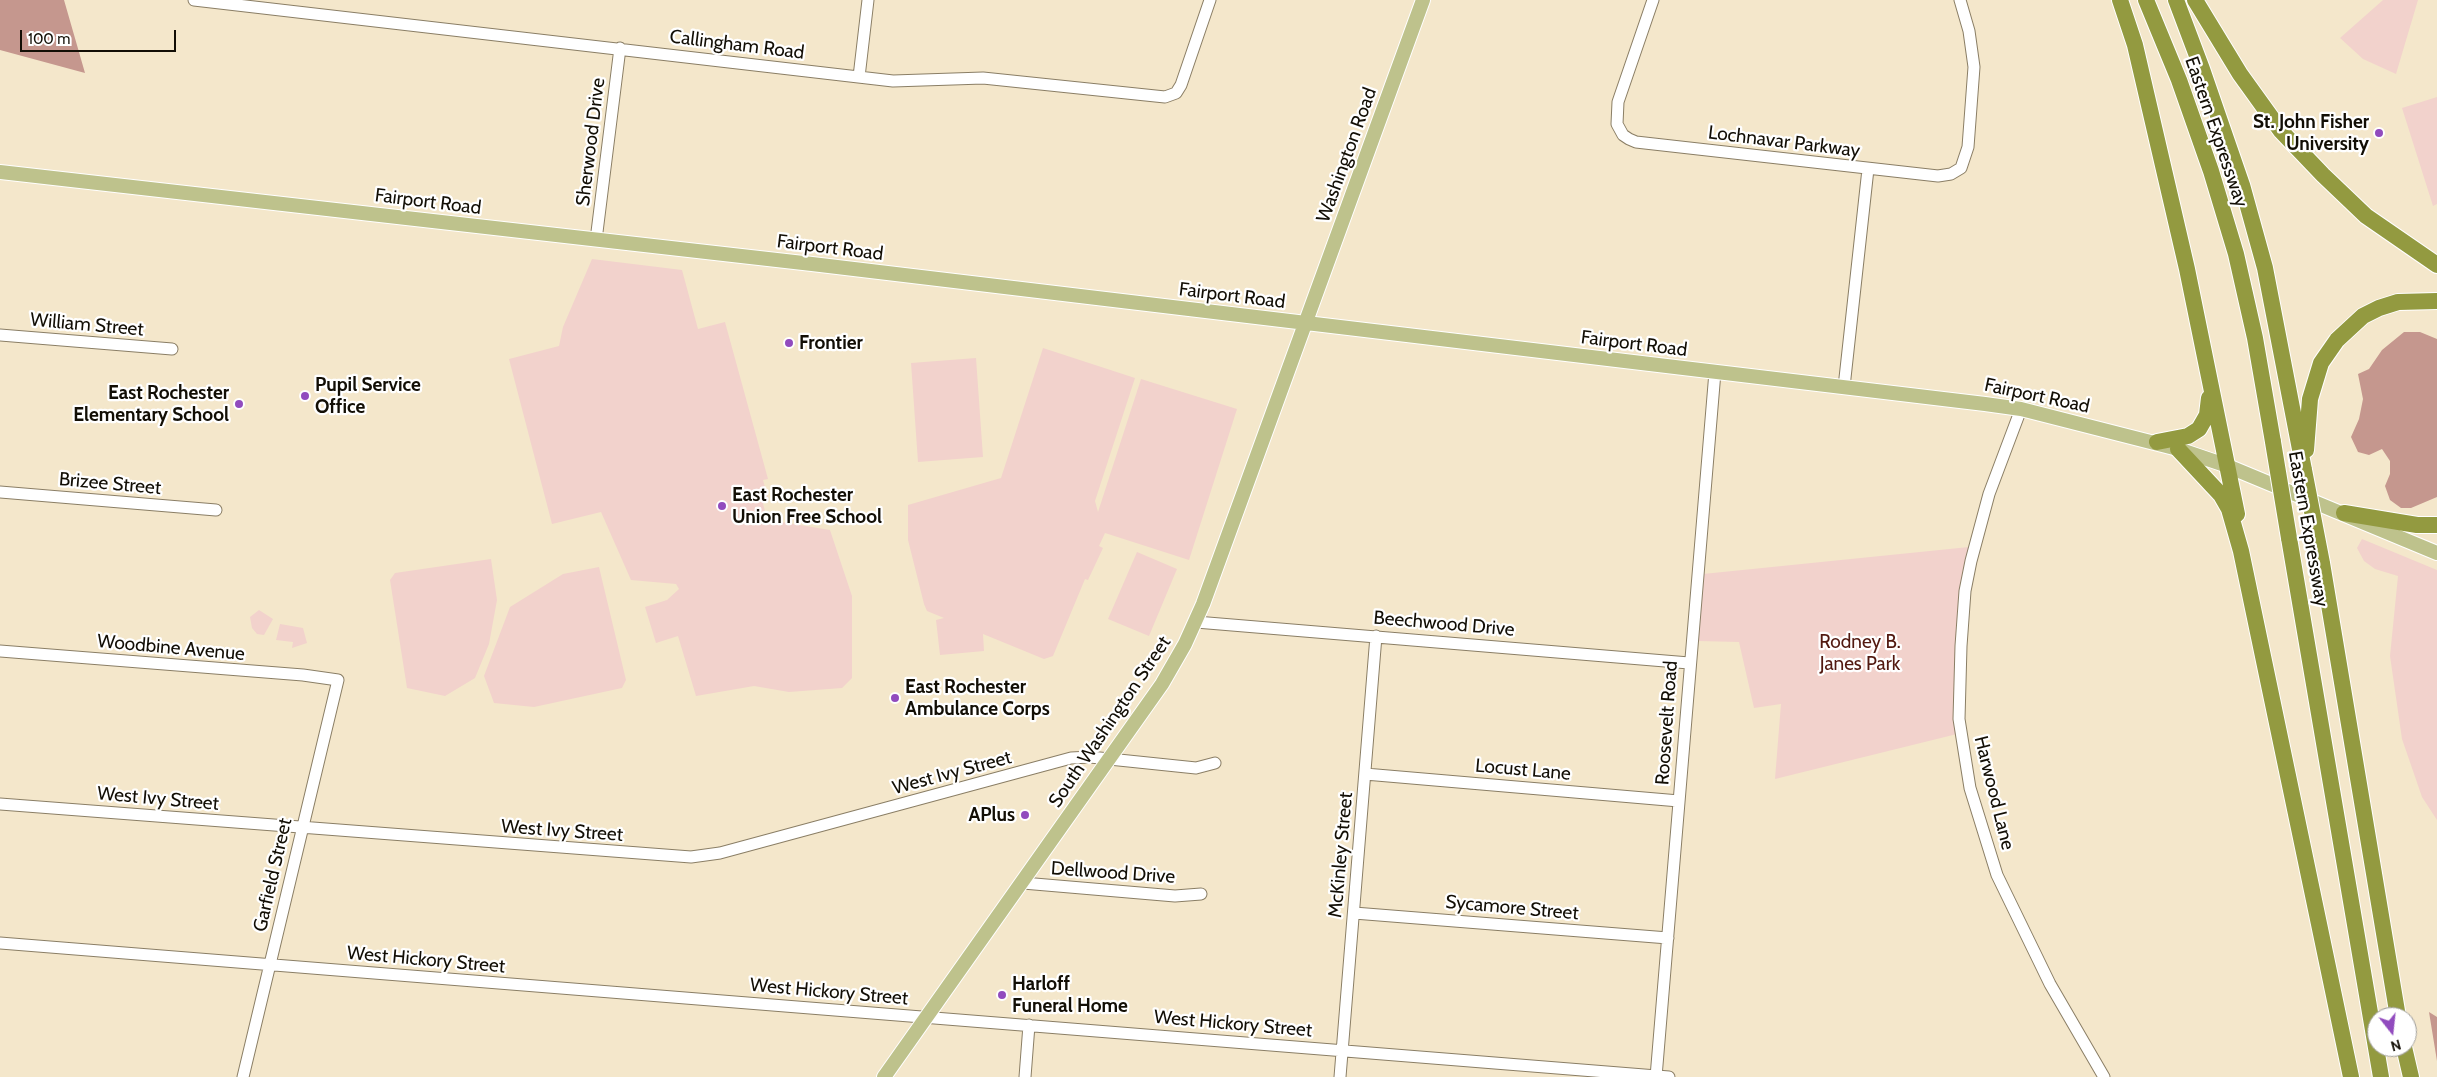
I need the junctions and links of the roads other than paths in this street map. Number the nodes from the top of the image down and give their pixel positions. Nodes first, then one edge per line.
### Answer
1 (194, 0) edge
2 (868, 0) edge
3 (1210, 0) edge
4 (1423, 0) edge
5 (1653, 0) edge
6 (1960, 0) edge
7 (2120, 0) edge
8 (2146, 0) edge
9 (2176, 0) edge
10 (2195, 0) edge
11 (620, 48) junction
12 (859, 77) junction
13 (1868, 169) junction
14 (0, 172) edge
15 (596, 240) junction
16 (2437, 265) edge
17 (2437, 301) edge
18 (1306, 323) junction
19 (0, 335) edge
20 (172, 349) dead end
21 (1715, 372) junction
22 (2210, 381) junction
23 (1844, 387) junction
24 (2020, 409) junction
25 (2157, 442) junction
26 (2178, 449) junction
27 (2225, 465) junction
28 (2304, 470) junction
29 (0, 492) edge
30 (216, 510) dead end
31 (2344, 513) junction
32 (2437, 525) edge
33 (2241, 551) junction
34 (2437, 554) edge
35 (1196, 622) junction
36 (1376, 636) junction
37 (0, 651) edge
38 (1690, 663) junction
39 (338, 680) joint
40 (1109, 760) junction
41 (1215, 763) dead end
42 (1365, 774) junction
43 (1679, 801) junction
44 (0, 804) edge
45 (302, 829) junction
46 (1023, 883) junction
47 (1200, 894) dead end
48 (1354, 913) junction
49 (1668, 938) junction
50 (0, 942) edge
51 (270, 965) junction
52 (2396, 1007) edge
53 (926, 1017) junction
54 (1029, 1025) junction
55 (1342, 1050) junction
56 (2406, 1057) edge
57 (1656, 1076) edge
58 (243, 1077) edge
59 (884, 1077) edge
60 (1025, 1077) edge
61 (1340, 1077) edge
62 (1669, 1077) edge
63 (2104, 1077) edge
64 (2351, 1077) edge
65 (2381, 1077) edge
66 (2411, 1077) edge

1 - 11 street, Callingham Road
2 - 12 street
3 - 12 street, Callingham Road
4 - 18 main road, Washington Road
5 - 13 street, Lochnavar Parkway
6 - 13 street
7 - 22 highway
8 - 65 highway, Eastern Expressway, bridge
9 - 28 highway, Eastern Expressway
10 - 16 highway
11 - 12 street, Callingham Road
11 - 15 street, Sherwood Drive
13 - 23 street, Lochnavar Parkway
14 - 15 main road, Fairport Road
15 - 18 main road, Fairport Road
17 - 28 highway
18 - 21 main road, Fairport Road
18 - 35 main road, South Washington Street
19 - 20 street, William Street
21 - 23 main road, Fairport Road
21 - 38 street, Roosevelt Road
22 - 25 highway
22 - 27 highway
23 - 24 main road, Fairport Road
24 - 25 main road, Fairport Road
24 - 63 street, Harwood Lane
25 - 26 main road, Fairport Road
26 - 27 main road, Fairport Road
26 - 33 highway
27 - 31 main road, Fairport Road
27 - 33 highway
28 - 52 highway, Eastern Expressway, bridge
29 - 30 street, Brizee Street
31 - 32 highway
31 - 34 main road, Fairport Road
33 - 64 highway
35 - 36 street, Beechwood Drive
35 - 40 main road, South Washington Street
36 - 38 street, Beechwood Drive
36 - 42 street, McKinley Street
37 - 39 street, Woodbine Avenue
38 - 43 street, Roosevelt Road
39 - 45 street, Garfield Street
40 - 41 street, West Ivy Street
40 - 45 street, West Ivy Street
40 - 46 main road, South Washington Street
42 - 43 street, Locust Lane
42 - 48 street, McKinley Street
43 - 49 street, Roosevelt Road
44 - 45 street, West Ivy Street
45 - 51 street, Garfield Street
46 - 47 street, Dellwood Drive
46 - 53 main road, South Washington Street
48 - 49 street, Sycamore Street
48 - 55 street, McKinley Street
49 - 57 street, Roosevelt Road
50 - 51 street, West Hickory Street
51 - 53 street, West Hickory Street
51 - 58 street, Garfield Street
53 - 54 street, West Hickory Street
53 - 59 main road, South Washington Street
54 - 55 street, West Hickory Street
54 - 60 street
55 - 57 street, West Hickory Street
55 - 61 street, McKinley Street
56 - 66 highway
57 - 62 street, West Hickory Street

